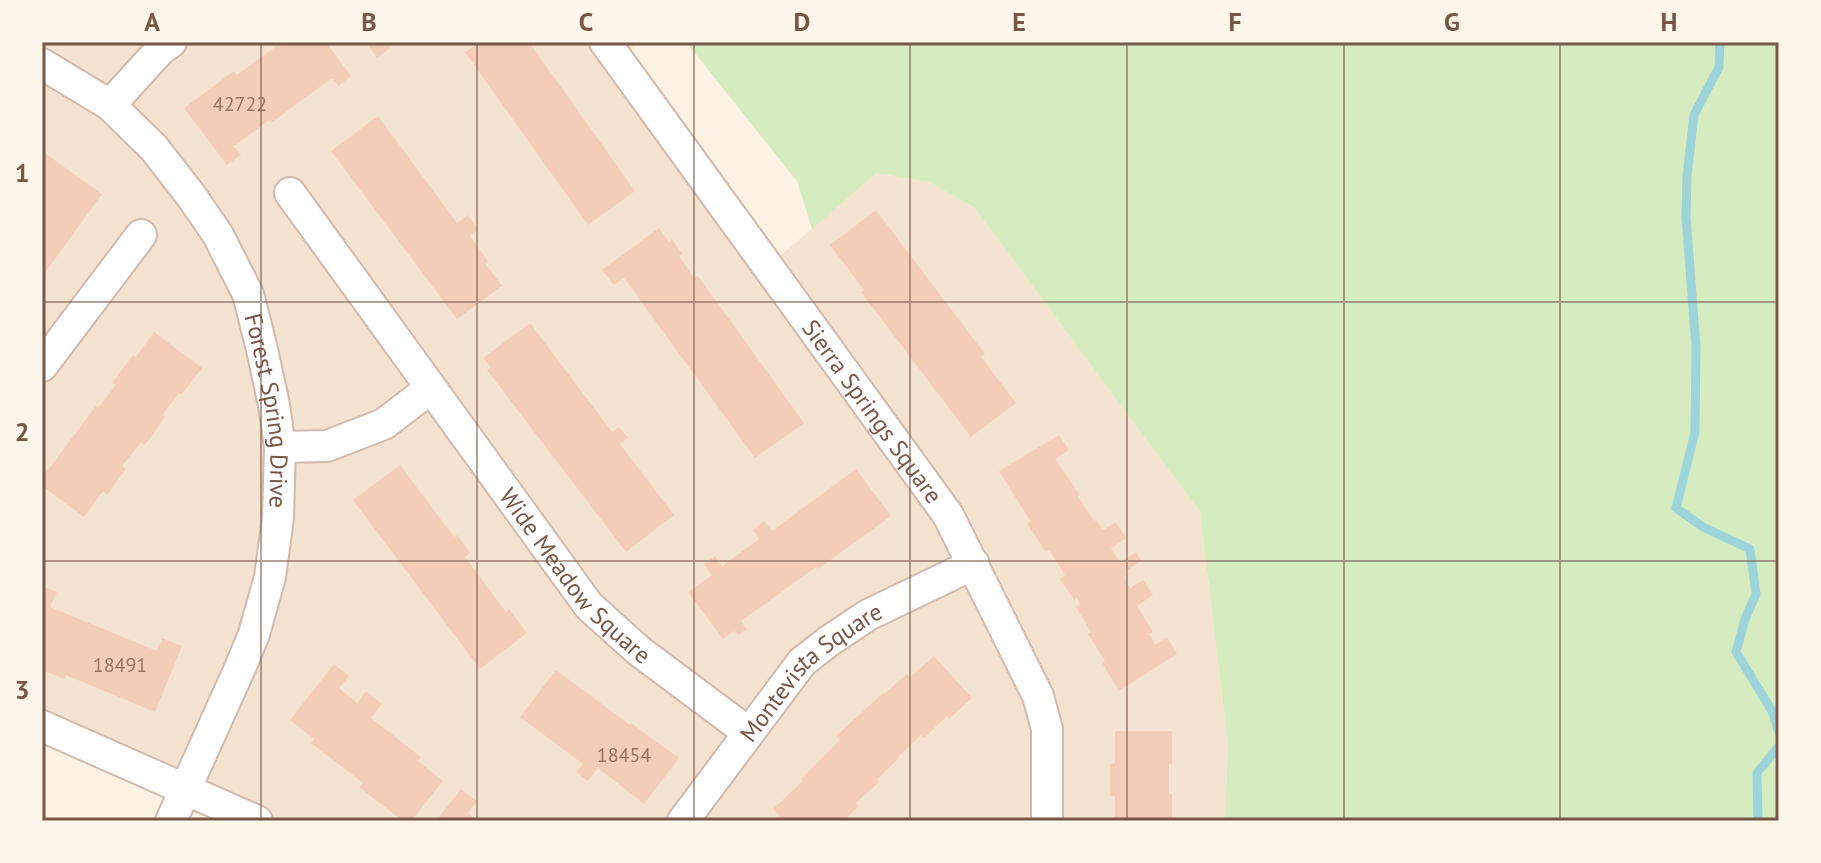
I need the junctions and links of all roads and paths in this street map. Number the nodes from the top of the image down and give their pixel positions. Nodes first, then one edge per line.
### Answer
1 (171, 42) edge
2 (605, 42) edge
3 (42, 64) edge
4 (110, 105) junction
5 (290, 193) dead end
6 (141, 235) dead end
7 (42, 366) edge
8 (431, 388) junction
9 (280, 447) junction
10 (974, 564) junction
11 (42, 726) edge
12 (749, 733) junction
13 (186, 789) junction
14 (171, 821) edge
15 (257, 821) edge
16 (683, 821) edge
17 (1047, 821) edge

1 - 4 street
2 - 10 street, Sierra Springs Square
3 - 4 street, Forest Spring Drive
4 - 9 street, Forest Spring Drive
5 - 8 street, Wide Meadow Square
6 - 7 street
8 - 9 street
8 - 12 street, Wide Meadow Square
9 - 13 street, Forest Spring Drive
10 - 12 street, Montevista Square
10 - 17 street, Sierra Springs Square
11 - 13 street
12 - 16 street, Montevista Square
13 - 14 street, Forest Spring Drive
13 - 15 street

